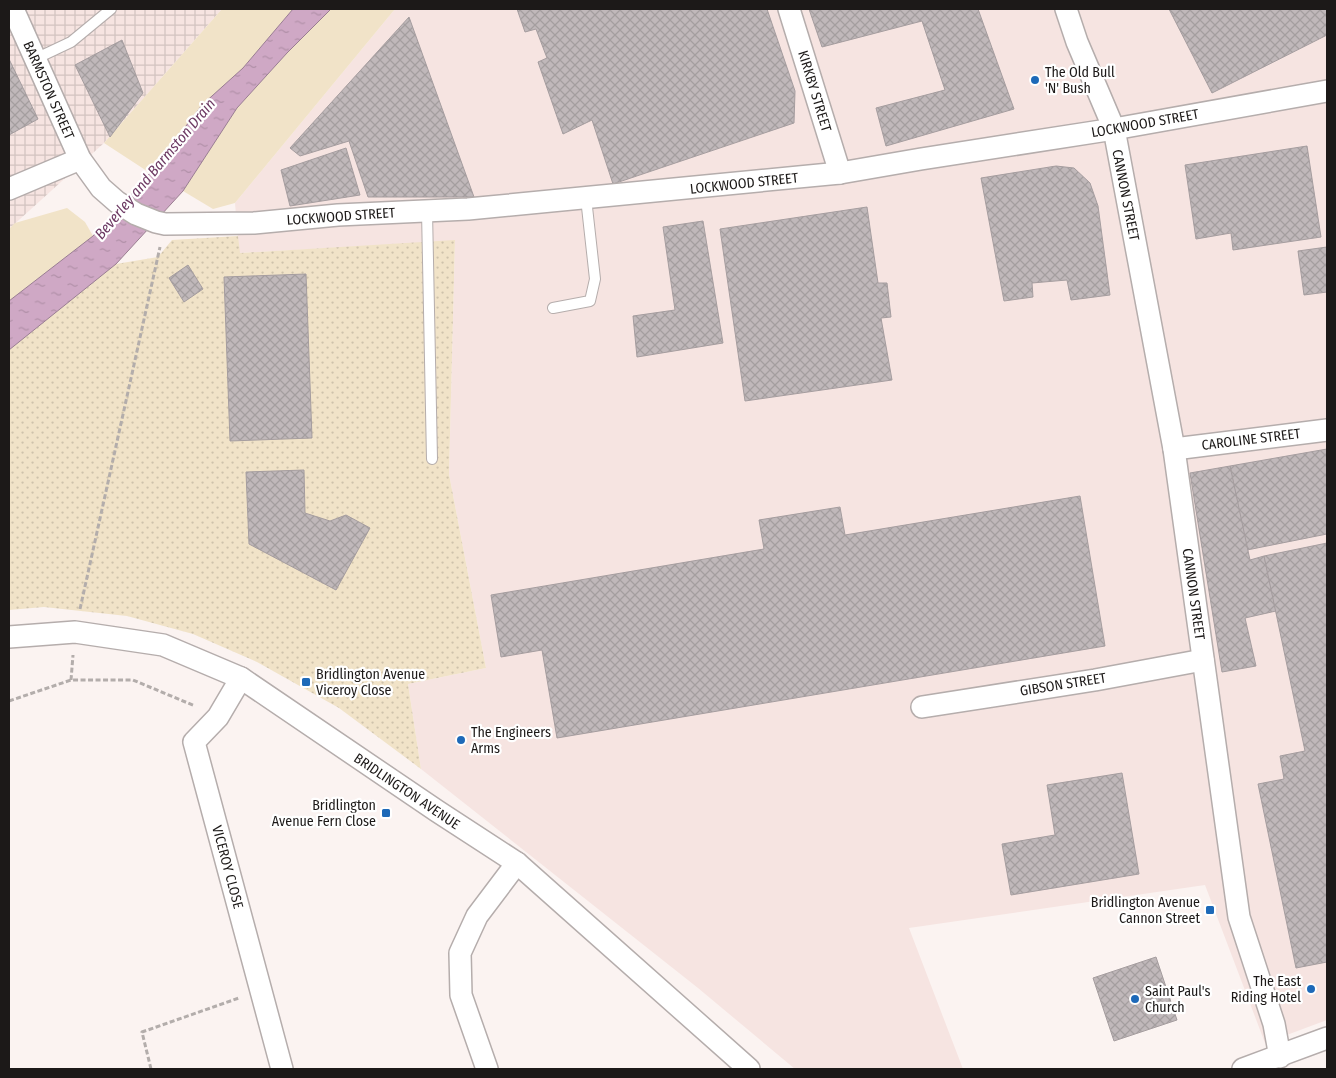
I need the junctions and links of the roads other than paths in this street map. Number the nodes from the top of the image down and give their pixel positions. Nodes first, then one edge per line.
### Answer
1 (13, 9) edge
2 (111, 9) edge
3 (789, 9) edge
4 (1066, 9) edge
5 (35, 59) junction
6 (1327, 91) edge
7 (1114, 129) junction
8 (84, 165) junction
9 (840, 173) junction
10 (9, 189) edge
11 (586, 198) junction
12 (427, 211) junction
13 (160, 223) joint
14 (553, 308) dead end
15 (1327, 430) edge
16 (1174, 449) junction
17 (432, 459) dead end
18 (9, 637) edge
19 (1203, 660) junction
20 (241, 678) junction
21 (922, 707) dead end
22 (517, 863) junction
23 (1327, 1038) edge
24 (1280, 1057) junction
25 (282, 1069) edge
26 (486, 1069) edge
27 (749, 1069) edge
28 (1243, 1069) edge

1 - 5 street, BARMSTON STREET
2 - 5 lane
3 - 9 street, KIRKBY STREET
4 - 7 street, CANNON STREET
5 - 8 street, BARMSTON STREET
6 - 7 street, LOCKWOOD STREET
7 - 9 street, LOCKWOOD STREET
7 - 16 street, CANNON STREET
8 - 10 street
8 - 13 street, BARMSTON STREET
9 - 11 street, LOCKWOOD STREET
11 - 12 street, LOCKWOOD STREET
11 - 14 lane
12 - 13 street, LOCKWOOD STREET
12 - 17 lane
15 - 16 street, CAROLINE STREET
16 - 19 street, CANNON STREET
18 - 20 street, BRIDLINGTON AVENUE
19 - 21 street, GIBSON STREET
19 - 24 street, CANNON STREET
20 - 22 street, BRIDLINGTON AVENUE
20 - 25 street, VICEROY CLOSE
22 - 26 street
22 - 27 street, BRIDLINGTON AVENUE
23 - 24 street
24 - 28 street

